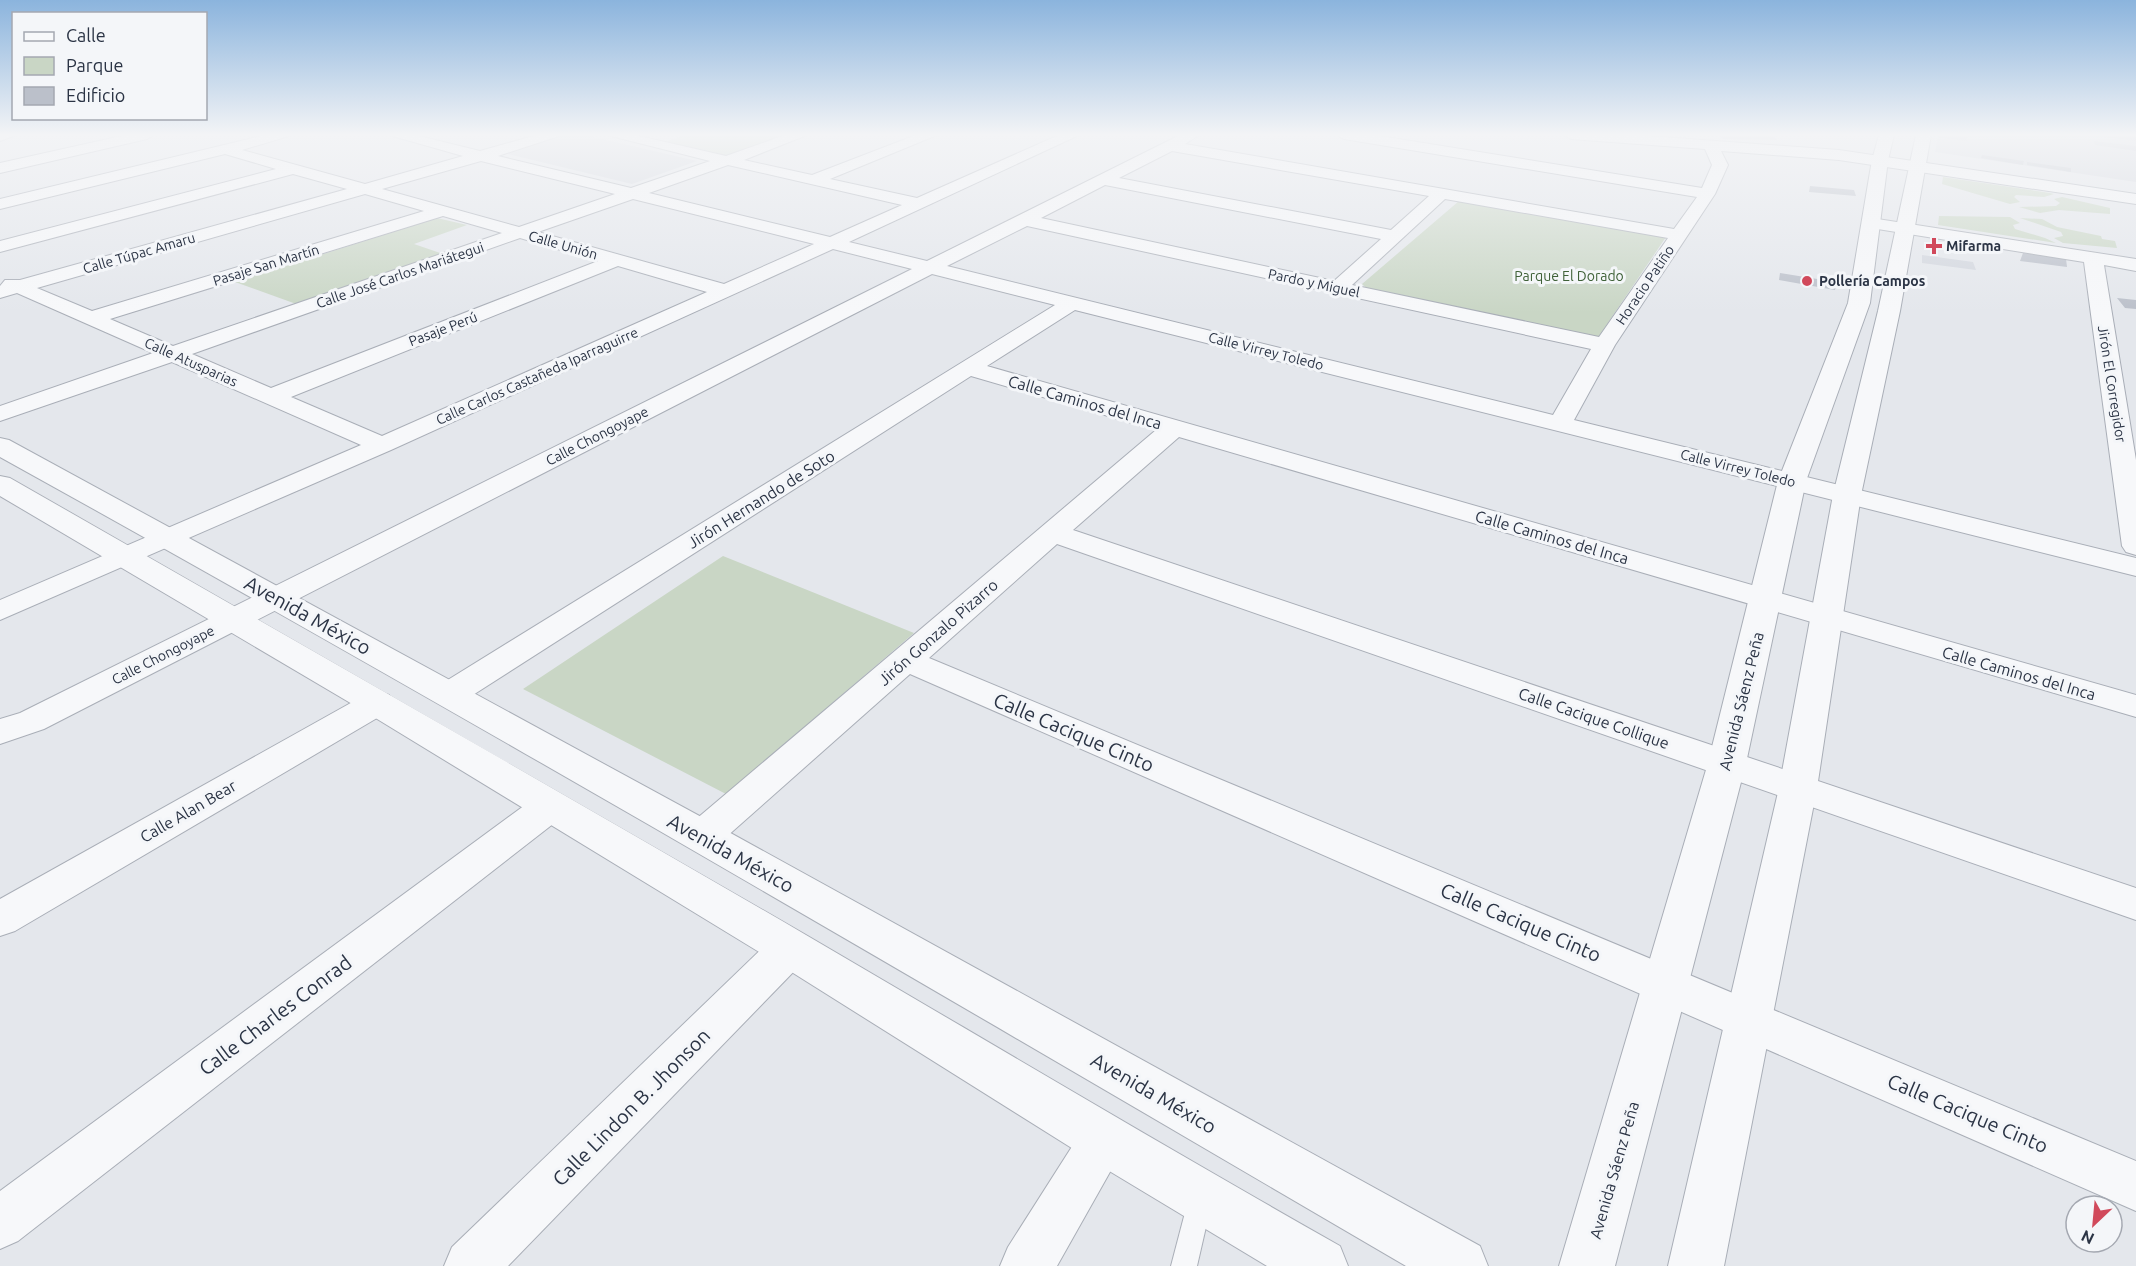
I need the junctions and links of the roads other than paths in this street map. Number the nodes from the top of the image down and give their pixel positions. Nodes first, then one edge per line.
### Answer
1 (42, 194) edge
2 (199, 194) edge
3 (348, 194) edge
4 (384, 194) edge
5 (634, 194) joint
6 (876, 194) edge
7 (942, 194) edge
8 (1076, 194) edge
9 (1177, 194) edge
10 (1441, 194) joint
11 (1707, 194) edge
12 (1876, 194) edge
13 (1912, 194) edge
14 (2114, 194) edge
15 (2136, 199) edge
16 (0, 204) edge
17 (920, 204) junction
18 (442, 211) junction
19 (1025, 220) junction
20 (1871, 223) junction
21 (1906, 228) junction
22 (522, 234) junction
23 (1679, 235) junction
24 (1394, 236) junction
25 (835, 242) junction
26 (0, 247) edge
27 (2093, 258) junction
28 (616, 260) junction
29 (2136, 265) edge
30 (932, 267) junction
31 (6, 286) edge
32 (1337, 288) junction
33 (726, 291) junction
34 (1072, 303) junction
35 (91, 318) junction
36 (1604, 345) junction
37 (172, 354) junction
38 (968, 368) junction
39 (270, 397) junction
40 (0, 414) edge
41 (1560, 423) junction
42 (1174, 428) junction
43 (0, 446) edge
44 (382, 446) junction
45 (1792, 482) junction
46 (0, 484) edge
47 (1847, 495) junction
48 (1053, 534) junction
49 (166, 538) junction
50 (2136, 546) edge
51 (124, 556) junction
52 (2136, 567) edge
53 (278, 598) junction
54 (1766, 599) junction
55 (0, 611) edge
56 (1826, 617) junction
57 (233, 620) junction
58 (906, 660) junction
59 (450, 694) junction
60 (377, 703) junction
61 (2136, 706) edge
62 (0, 732) edge
63 (1727, 763) junction
64 (1798, 788) junction
65 (549, 807) junction
66 (702, 836) junction
67 (2136, 904) edge
68 (0, 919) edge
69 (790, 948) junction
70 (1666, 984) junction
71 (1748, 1019) junction
72 (1104, 1140) junction
73 (2136, 1186) edge
74 (1201, 1196) junction
75 (0, 1223) edge
76 (471, 1266) edge
77 (1027, 1266) edge
78 (1184, 1266) edge
79 (1320, 1266) edge
80 (1460, 1266) edge
81 (1587, 1266) edge
82 (1696, 1266) edge

1 - 16 street
2 - 26 street
3 - 31 street, Calle Túpac Amaru
4 - 18 street, Calle Unión
5 - 22 street, Calle José Carlos Mariátegui
5 - 25 street, Calle Virrey Toledo
6 - 17 street
7 - 17 street, Calle Carlos Castañeda Iparraguirre
8 - 19 street, Calle Chongoyape
9 - 24 street
10 - 23 street
10 - 24 street
11 - 23 street, Horacio Patiño
12 - 20 street, Avenida Sáenz Peña
13 - 21 street
14 - 15 street
17 - 25 street, Calle Carlos Castañeda Iparraguirre
18 - 22 street, Calle Unión
18 - 35 street, Pasaje San Martín
19 - 30 street, Calle Chongoyape
19 - 32 street, Pardo y Miguel
20 - 21 street
20 - 45 street, Avenida Sáenz Peña
21 - 27 street
21 - 47 street
22 - 28 street, Calle Unión
22 - 37 street, Calle José Carlos Mariátegui
23 - 36 street, Horacio Patiño
24 - 32 street
25 - 30 street, Calle Virrey Toledo
25 - 33 street, Calle Carlos Castañeda Iparraguirre
27 - 29 street
27 - 50 street, Jirón El Corregidor
28 - 33 street, Calle Unión
28 - 39 street, Pasaje Perú
30 - 34 street, Calle Virrey Toledo
30 - 53 street, Calle Chongoyape
31 - 35 street, Calle Atusparias
32 - 36 street, Pardo y Miguel
33 - 44 street, Calle Carlos Castañeda Iparraguirre
34 - 38 street, Jirón Hernando de Soto
34 - 41 street, Calle Virrey Toledo
35 - 37 street, Calle Atusparias
36 - 41 street, Horacio Patiño
37 - 39 street, Calle Atusparias
37 - 40 street, Calle José Carlos Mariátegui
38 - 42 street, Calle Caminos del Inca
38 - 59 street, Jirón Hernando de Soto
39 - 44 street, Calle Atusparias
41 - 45 street, Calle Virrey Toledo
42 - 48 street, Jirón Gonzalo Pizarro
42 - 54 street, Calle Caminos del Inca
43 - 49 street, Avenida México
44 - 49 street, Calle Carlos Castañeda Iparraguirre
45 - 47 street, Calle Virrey Toledo
45 - 54 street, Avenida Sáenz Peña
46 - 51 street
47 - 52 street, Calle Virrey Toledo
47 - 56 street
48 - 58 street, Jirón Gonzalo Pizarro
48 - 63 street, Calle Cacique Collique
49 - 51 street, Calle Carlos Castañeda Iparraguirre
49 - 53 street, Avenida México
51 - 55 street, Calle Carlos Castañeda Iparraguirre
51 - 57 street
53 - 57 street, Calle Chongoyape
53 - 59 street, Avenida México
54 - 56 street, Calle Caminos del Inca
54 - 63 street, Avenida Sáenz Peña
56 - 61 street, Calle Caminos del Inca
56 - 64 street
57 - 60 street
57 - 62 street, Calle Chongoyape
58 - 66 street, Jirón Gonzalo Pizarro
58 - 70 street, Calle Cacique Cinto
59 - 66 street, Avenida México
60 - 65 street
60 - 68 street, Calle Alan Bear
63 - 64 street, Calle Cacique Collique
63 - 70 street, Avenida Sáenz Peña
64 - 67 street, Calle Cacique Collique
64 - 71 street
65 - 69 street
65 - 75 street, Calle Charles Conrad
66 - 80 street, Avenida México
69 - 72 street
69 - 76 street, Calle Lindon B. Jhonson
70 - 71 street, Calle Cacique Cinto
70 - 81 street, Avenida Sáenz Peña
71 - 73 street, Calle Cacique Cinto
71 - 82 street
72 - 74 street
72 - 77 street
74 - 78 lane
74 - 79 street

